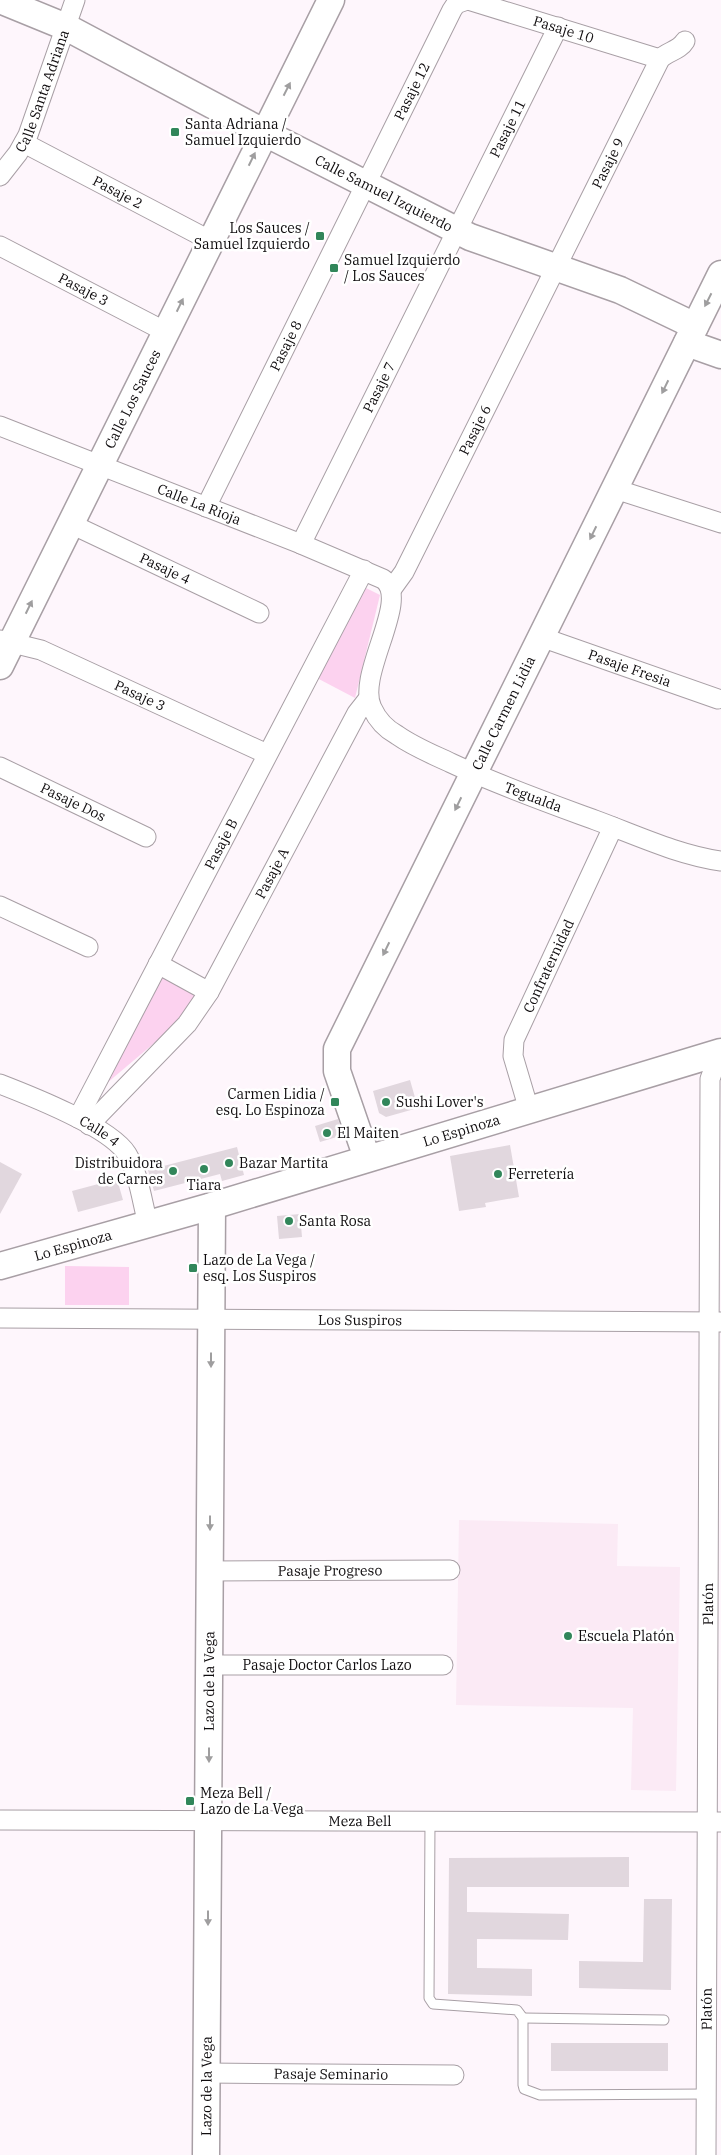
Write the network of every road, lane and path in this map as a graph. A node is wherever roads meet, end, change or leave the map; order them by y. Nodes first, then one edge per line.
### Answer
1 (0, 0) edge
2 (75, 0) edge
3 (331, 0) edge
4 (465, 0) edge
5 (66, 27) junction
6 (558, 27) junction
7 (685, 41) dead end
8 (660, 59) junction
9 (265, 133) junction
10 (24, 144) junction
11 (0, 176) edge
12 (366, 184) junction
13 (457, 231) junction
14 (211, 241) junction
15 (0, 246) edge
16 (556, 267) junction
17 (721, 274) edge
18 (166, 332) junction
19 (691, 335) junction
20 (721, 355) edge
21 (0, 426) edge
22 (100, 465) junction
23 (614, 489) junction
24 (206, 507) junction
25 (721, 523) edge
26 (71, 524) junction
27 (302, 544) junction
28 (364, 570) junction
29 (391, 590) junction
30 (259, 613) dead end
31 (541, 637) junction
32 (6, 641) edge
33 (0, 666) edge
34 (368, 699) junction
35 (718, 699) dead end
36 (268, 754) junction
37 (0, 767) edge
38 (473, 773) junction
39 (613, 827) junction
40 (146, 838) dead end
41 (721, 861) edge
42 (0, 906) edge
43 (88, 947) dead end
44 (158, 964) junction
45 (210, 992) junction
46 (721, 1052) edge
47 (0, 1084) edge
48 (529, 1110) junction
49 (84, 1122) junction
50 (367, 1158) junction
51 (212, 1206) junction
52 (148, 1224) junction
53 (0, 1266) edge
54 (0, 1318) edge
55 (211, 1319) junction
56 (715, 1322) edge
57 (450, 1570) dead end
58 (210, 1571) junction
59 (209, 1665) junction
60 (442, 1665) dead end
61 (0, 1820) edge
62 (209, 1821) junction
63 (430, 1821) junction
64 (714, 1822) edge
65 (523, 2018) junction
66 (664, 2020) dead end
67 (207, 2073) junction
68 (454, 2075) dead end
69 (707, 2094) junction
70 (714, 2126) edge
71 (206, 2155) edge
72 (706, 2155) edge

1 - 5 street, Calle Samuel Izquierdo
2 - 5 street, Calle Santa Adriana
9 -> 3 street, Calle Los Sauces
4 - 6 street, Pasaje 10
4 - 12 street, Pasaje 12
5 - 9 street, Calle Samuel Izquierdo
5 - 10 street, Calle Santa Adriana
6 - 8 street, Pasaje 10
6 - 13 street, Pasaje 11
7 - 8 street
8 - 16 street, Pasaje 9
9 - 12 street, Calle Samuel Izquierdo
14 -> 9 street, Calle Los Sauces
10 - 11 street, Calle Santa Adriana
10 - 14 street, Pasaje 2
12 - 13 street, Calle Samuel Izquierdo
12 - 24 street, Pasaje 8
13 - 16 street, Calle Samuel Izquierdo
13 - 27 street, Pasaje 7
18 -> 14 street, Calle Los Sauces
15 - 18 street, Pasaje 3
16 - 19 street, Calle Samuel Izquierdo
16 - 29 street, Pasaje 6
17 -> 19 street, Calle Carmen Lidia
18 - 22 street, Calle Los Sauces
19 - 20 street, Calle Samuel Izquierdo
19 -> 23 street, Calle Carmen Lidia
21 - 22 street, Calle La Rioja
22 - 24 street, Calle La Rioja
22 - 26 street, Calle Los Sauces
23 - 25 street
23 -> 31 street, Calle Carmen Lidia
24 - 27 street, Calle La Rioja
26 - 30 street, Pasaje 4
32 -> 26 street, Calle Los Sauces
27 - 28 street, Calle La Rioja
28 - 29 street, Calle La Rioja
28 - 36 street, Pasaje B
29 - 34 street, Pasaje A
31 - 35 street, Pasaje Fresia
31 - 38 street, Calle Carmen Lidia
32 - 33 street, Calle Los Sauces
32 - 36 street, Pasaje 3
34 - 38 street, Tegualda
34 - 45 street, Pasaje A
36 - 44 street, Pasaje B
37 - 40 street, Pasaje Dos
38 - 39 street, Tegualda
38 -> 50 street, Calle Carmen Lidia
39 - 41 street, Tegualda
39 - 48 street, Confraternidad
42 - 43 street
44 - 45 street
44 - 49 street, Pasaje B
45 - 49 street, Pasaje A
46 - 48 street, Lo Espinoza
46 - 56 street, Platón
47 - 49 street, Calle 4
48 - 50 street, Lo Espinoza
49 - 52 street, Calle 4
50 - 51 street, Lo Espinoza
51 - 52 street, Lo Espinoza
51 - 55 street, Lazo de la Vega
52 - 53 street, Lo Espinoza
54 - 55 street, Los Suspiros
55 - 56 street, Los Suspiros
55 -> 58 street, Lazo de la Vega
56 - 64 street, Platón
57 - 58 street, Pasaje Progreso
58 - 59 street, Lazo de la Vega
59 - 60 street, Pasaje Doctor Carlos Lazo
59 -> 62 street, Lazo de la Vega
61 - 62 street, Meza Bell
62 - 63 street, Meza Bell
62 -> 67 street, Lazo de la Vega
63 - 64 street, Meza Bell
63 - 65 lane
64 - 69 street, Platón
65 - 66 lane
65 - 69 lane
67 - 68 street, Pasaje Seminario
67 - 71 street, Lazo de la Vega
69 - 70 street, Platón
70 - 72 street, Platón

